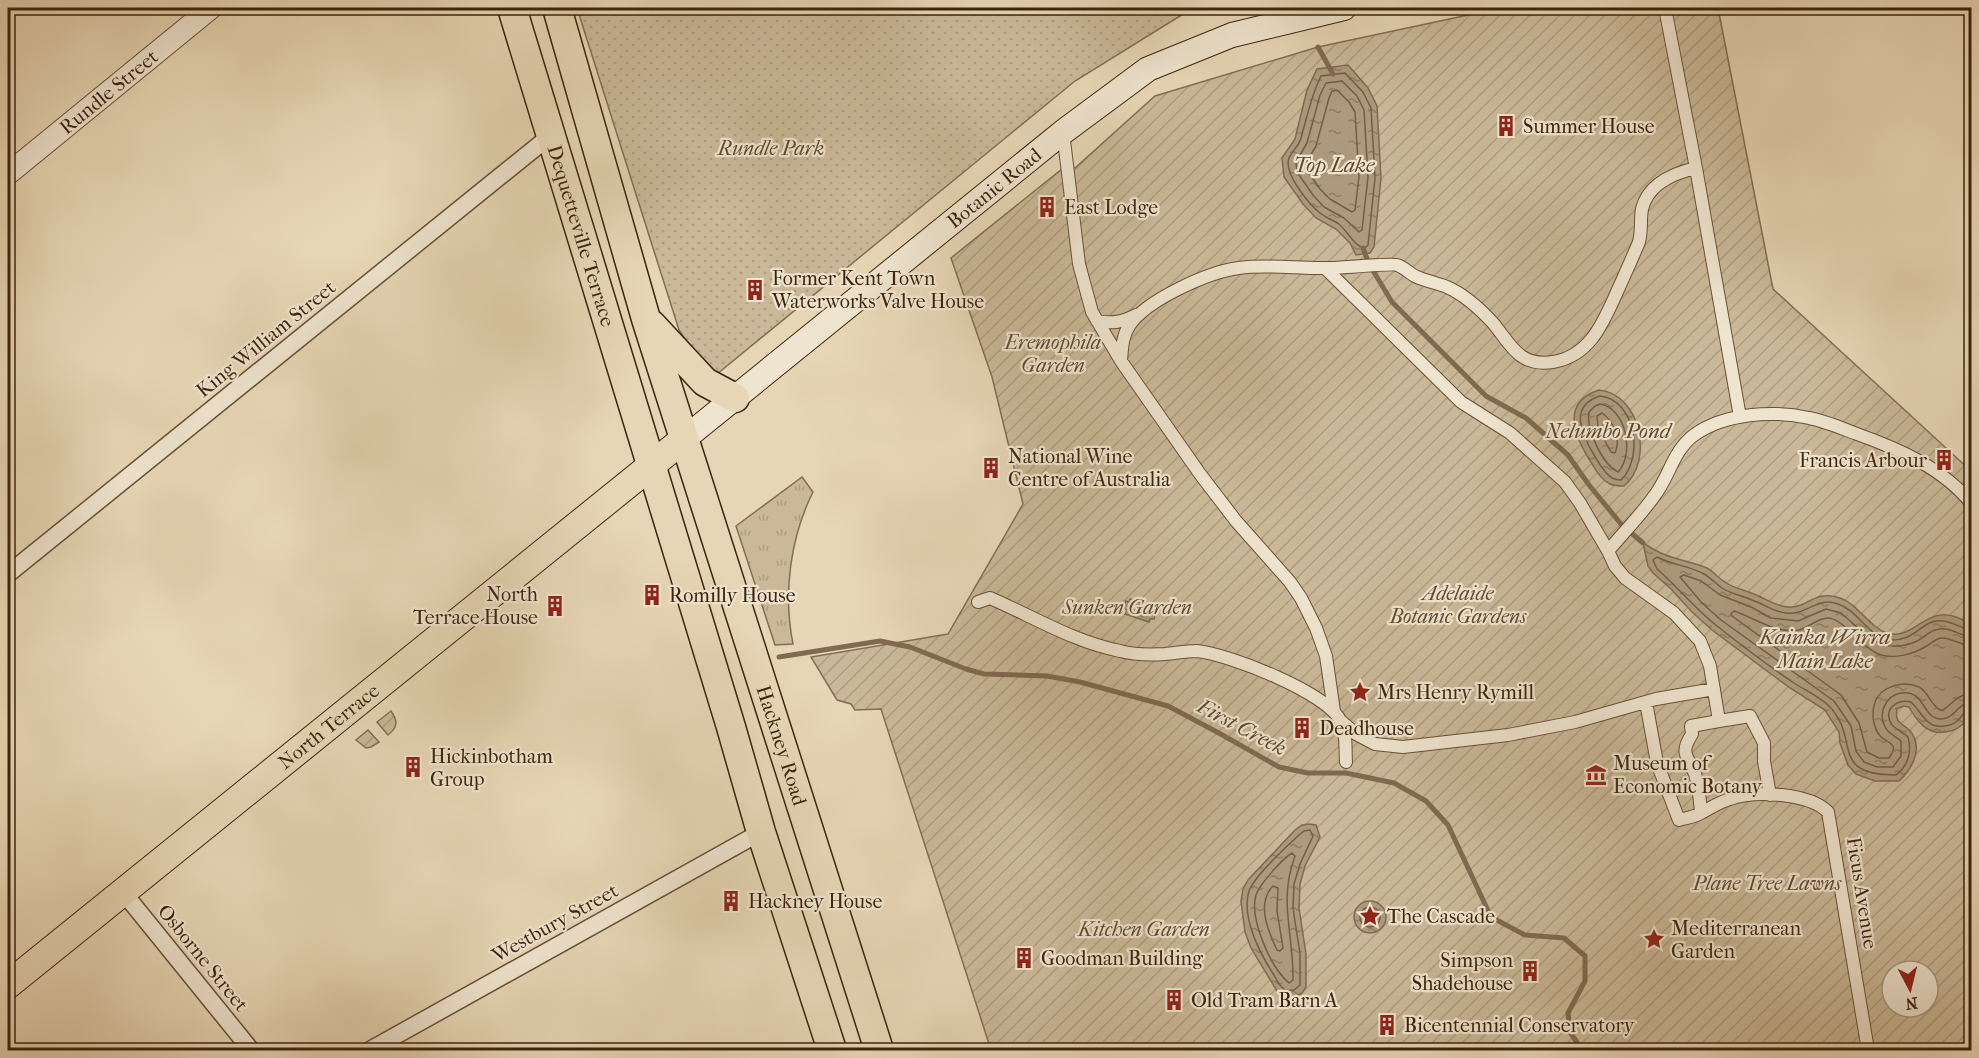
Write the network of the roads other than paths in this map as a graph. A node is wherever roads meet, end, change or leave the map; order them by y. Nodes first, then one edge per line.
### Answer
1 (211, 8) edge
2 (512, 8) edge
3 (557, 8) edge
4 (1344, 8) edge
5 (1665, 8) edge
6 (589, 122) junction
7 (1063, 132) junction
8 (550, 136) junction
9 (1696, 168) junction
10 (8, 174) edge
11 (1326, 268) junction
12 (1145, 310) junction
13 (646, 319) junction
14 (1097, 321) junction
15 (1121, 361) junction
16 (735, 398) junction
17 (1739, 413) junction
18 (684, 439) junction
19 (651, 466) junction
20 (1971, 504) edge
21 (1608, 551) junction
22 (8, 574) edge
23 (978, 602) dead end
24 (1714, 689) junction
25 (1646, 702) junction
26 (1338, 716) junction
27 (1719, 721) junction
28 (778, 737) junction
29 (1346, 762) dead end
30 (748, 785) junction
31 (1770, 795) junction
32 (1701, 813) junction
33 (761, 832) junction
34 (123, 892) junction
35 (8, 985) edge
36 (251, 1050) edge
37 (370, 1050) edge
38 (832, 1050) edge
39 (879, 1050) edge
40 (1868, 1050) edge

1 - 10 street, Rundle Street
2 - 8 highway, Dequetteville Terrace
3 - 6 highway, Dequetteville Terrace
4 - 7 main road, Botanic Road
5 - 9 street
6 - 8 highway
6 - 13 highway, Dequetteville Terrace
7 - 14 street
7 - 16 main road, Botanic Road
8 - 19 highway, Dequetteville Terrace
8 - 22 street, King William Street
9 - 11 street
9 - 17 street
11 - 12 street
11 - 21 street
12 - 14 street
12 - 15 street
13 - 16 highway
13 - 18 highway, Dequetteville Terrace
14 - 15 street
15 - 26 street
16 - 18 main road, Botanic Road
17 - 20 street
17 - 21 street
18 - 19 main road, North Terrace
18 - 28 highway, Hackney Road
19 - 30 highway
19 - 34 main road, North Terrace
21 - 24 street
23 - 26 street
24 - 25 street
24 - 27 street
25 - 26 street
25 - 32 street
26 - 29 street
27 - 31 street
27 - 32 street
28 - 30 highway
28 - 39 highway, Hackney Road
30 - 33 highway
31 - 32 street
31 - 40 street, Ficus Avenue
33 - 37 street, Westbury Street
33 - 38 highway
34 - 35 main road, North Terrace
34 - 36 street, Osborne Street

